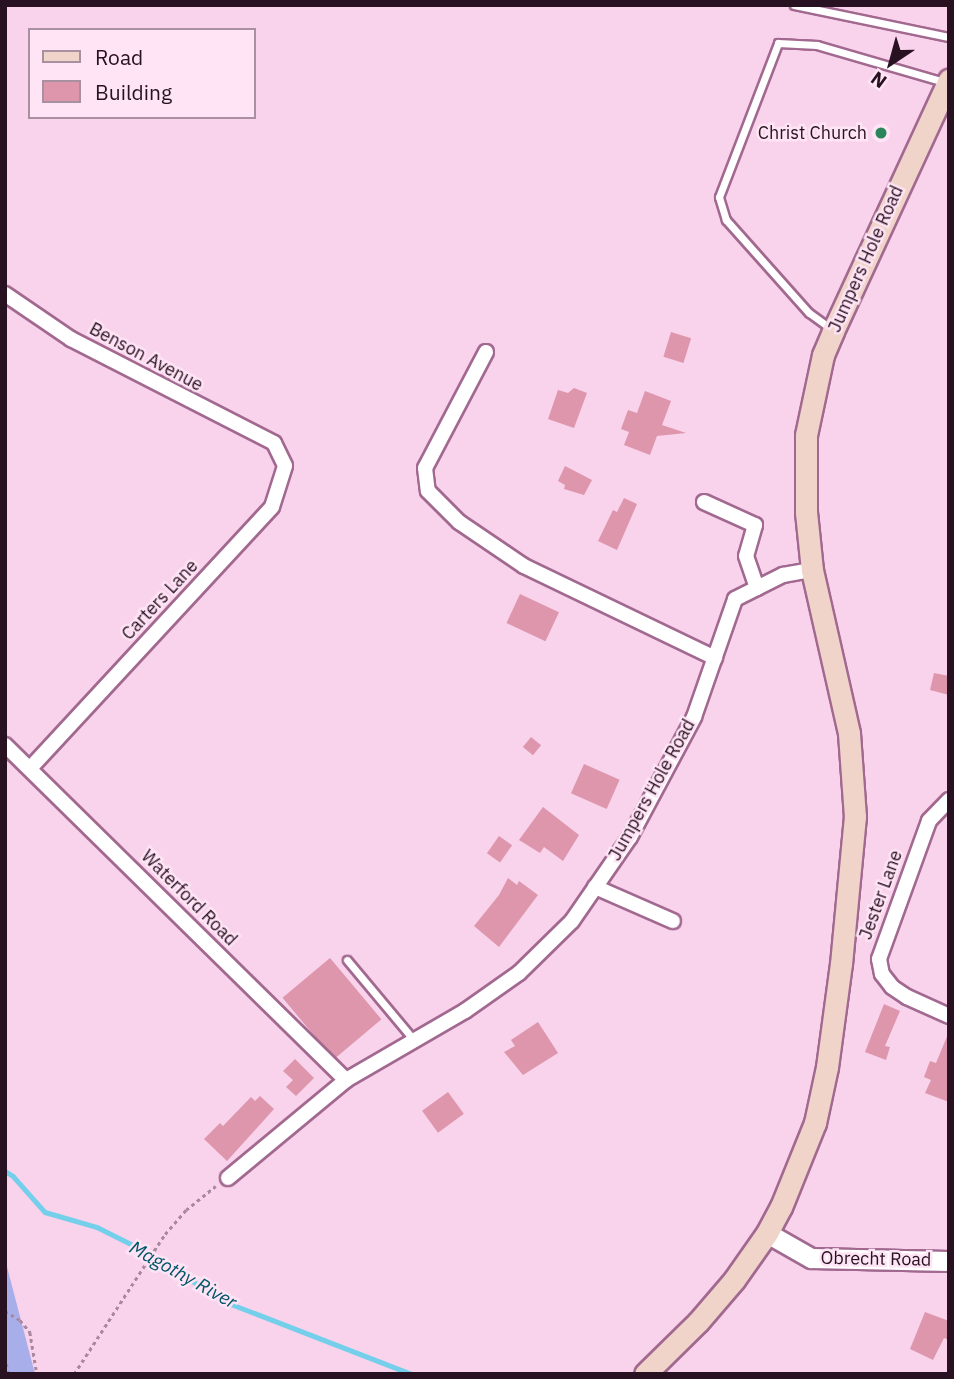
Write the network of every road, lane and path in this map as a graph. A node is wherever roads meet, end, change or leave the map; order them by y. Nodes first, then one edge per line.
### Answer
1 (794, 5) edge
2 (949, 37) edge
3 (948, 82) edge
4 (5, 294) edge
5 (833, 331) junction
6 (486, 352) dead end
7 (274, 443) joint
8 (704, 502) dead end
9 (812, 570) junction
10 (757, 588) junction
11 (715, 659) junction
12 (5, 745) edge
13 (30, 768) junction
14 (949, 800) edge
15 (595, 887) junction
16 (673, 921) dead end
17 (347, 960) dead end
18 (949, 1016) edge
19 (415, 1040) junction
20 (346, 1080) junction
21 (228, 1178) joint
22 (767, 1233) junction
23 (949, 1261) edge
24 (5, 1311) edge
25 (5, 1357) edge
26 (9, 1374) edge
27 (37, 1374) edge
28 (74, 1374) edge
29 (645, 1374) edge

1 - 2 lane
3 - 5 main road, Jumpers Hole Road
3 - 5 lane
4 - 7 street, Benson Avenue
5 - 9 main road, Jumpers Hole Road
6 - 11 street
7 - 13 street, Carters Lane
8 - 10 street
9 - 10 street, Jumpers Hole Road
9 - 22 main road, Jumpers Hole Road
10 - 11 street, Jumpers Hole Road
11 - 15 street, Jumpers Hole Road
12 - 13 street, Waterford Road
13 - 20 street, Waterford Road
14 - 18 street, Jester Lane
15 - 16 street
15 - 19 street, Jumpers Hole Road
17 - 19 lane
19 - 20 street, Jumpers Hole Road
20 - 21 street, Jumpers Hole Road
21 - 28 path
22 - 23 street, Obrecht Road
22 - 29 main road, Jumpers Hole Road
24 - 27 path
25 - 26 path

